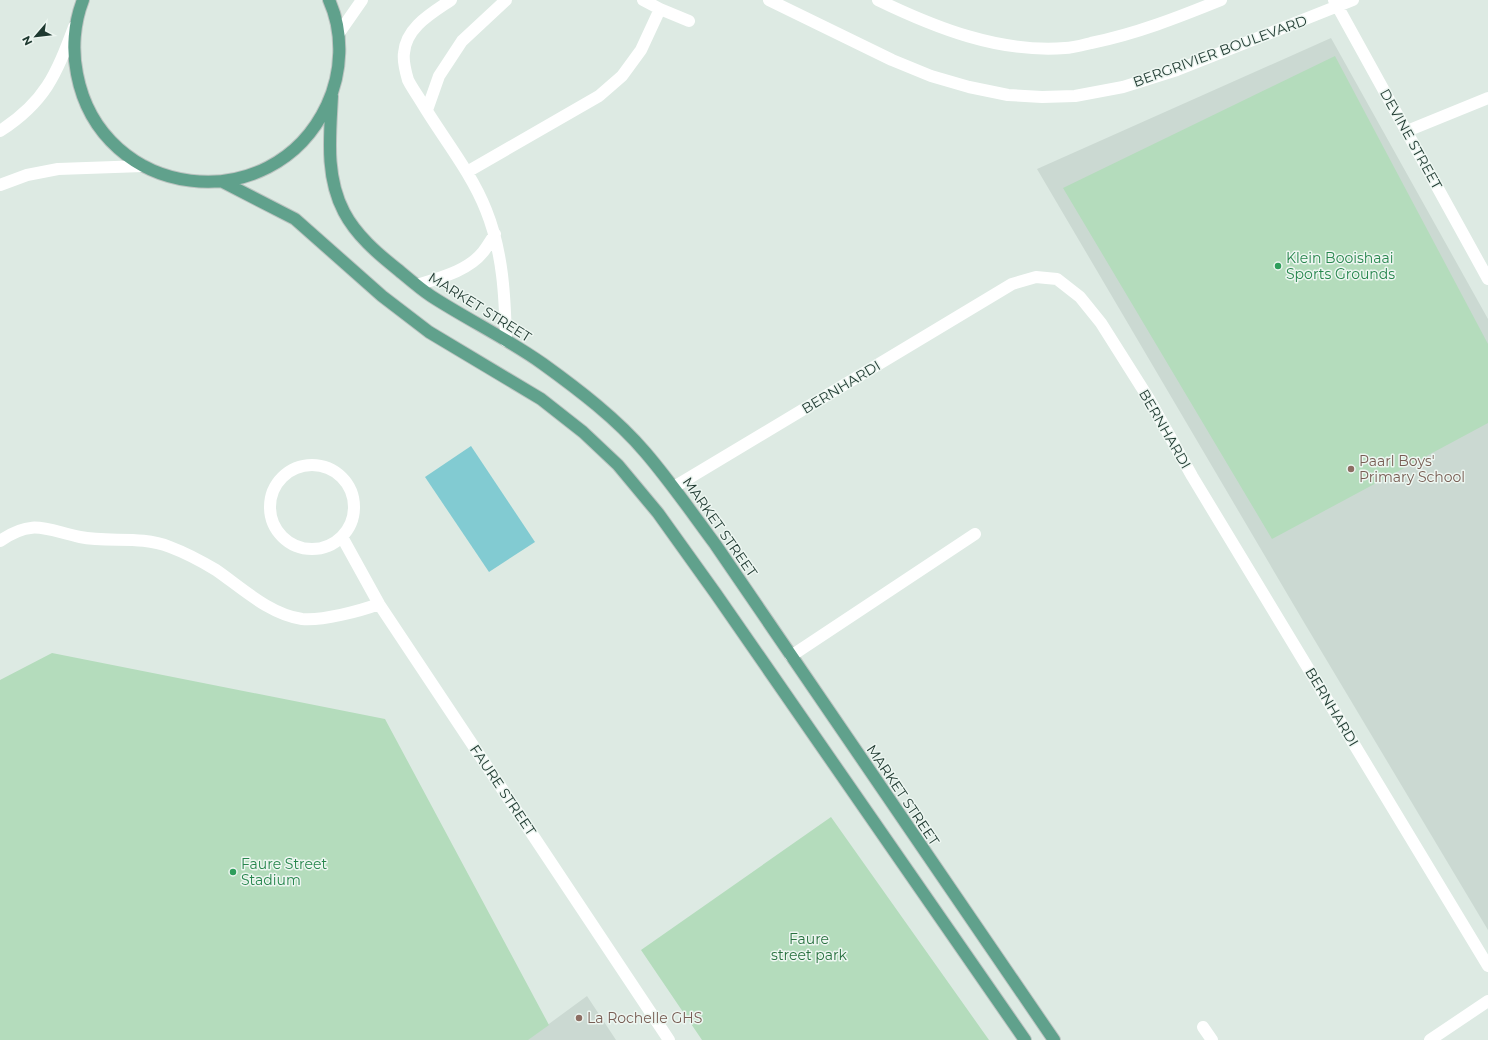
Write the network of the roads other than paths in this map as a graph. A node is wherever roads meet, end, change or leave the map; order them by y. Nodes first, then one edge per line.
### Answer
1 (84, 0) edge
2 (330, 0) edge
3 (362, 0) edge
4 (451, 0) edge
5 (506, 0) edge
6 (643, 0) edge
7 (769, 0) edge
8 (878, 0) edge
9 (1221, 0) edge
10 (1353, 0) edge
11 (1336, 3) edge
12 (660, 9) junction
13 (689, 21) dead end
14 (77, 22) junction
15 (339, 32) junction
16 (332, 96) junction
17 (1488, 98) edge
18 (427, 110) junction
19 (0, 131) edge
20 (1407, 131) junction
21 (144, 166) junction
22 (466, 172) junction
23 (223, 182) junction
24 (0, 185) edge
25 (495, 234) junction
26 (1488, 279) edge
27 (417, 285) junction
28 (506, 342) junction
29 (674, 487) junction
30 (975, 534) dead end
31 (342, 537) junction
32 (0, 541) edge
33 (379, 604) junction
34 (791, 656) junction
35 (1488, 966) edge
36 (1488, 1001) edge
37 (1203, 1027) dead end
38 (669, 1040) edge
39 (1025, 1040) edge
40 (1054, 1040) edge
41 (1212, 1040) edge
42 (1430, 1040) edge

1 - 14 main road
2 - 15 main road
3 - 15 street
4 - 18 street
5 - 18 street
6 - 12 street
7 - 11 street, BERGRIVIER BOULEVARD
8 - 9 street
10 - 11 street, BERGRIVIER BOULEVARD
11 - 20 street, DEVINE STREET
12 - 13 street
12 - 22 street
14 - 19 street
14 - 21 main road
15 - 16 main road
16 - 23 main road
16 - 27 main road, MARKET STREET
17 - 20 street
18 - 22 street
20 - 26 street, DEVINE STREET
21 - 23 main road
21 - 24 street
22 - 25 street
23 - 39 main road
25 - 27 street
25 - 28 street
27 - 28 main road, MARKET STREET
28 - 29 main road, MARKET STREET
29 - 34 main road, MARKET STREET
29 - 35 street, BERNHARDI
30 - 34 street
31 - 31 street
31 - 33 street, FAURE STREET
32 - 33 street
33 - 38 street, FAURE STREET
34 - 40 main road, MARKET STREET
36 - 42 street
37 - 41 street

